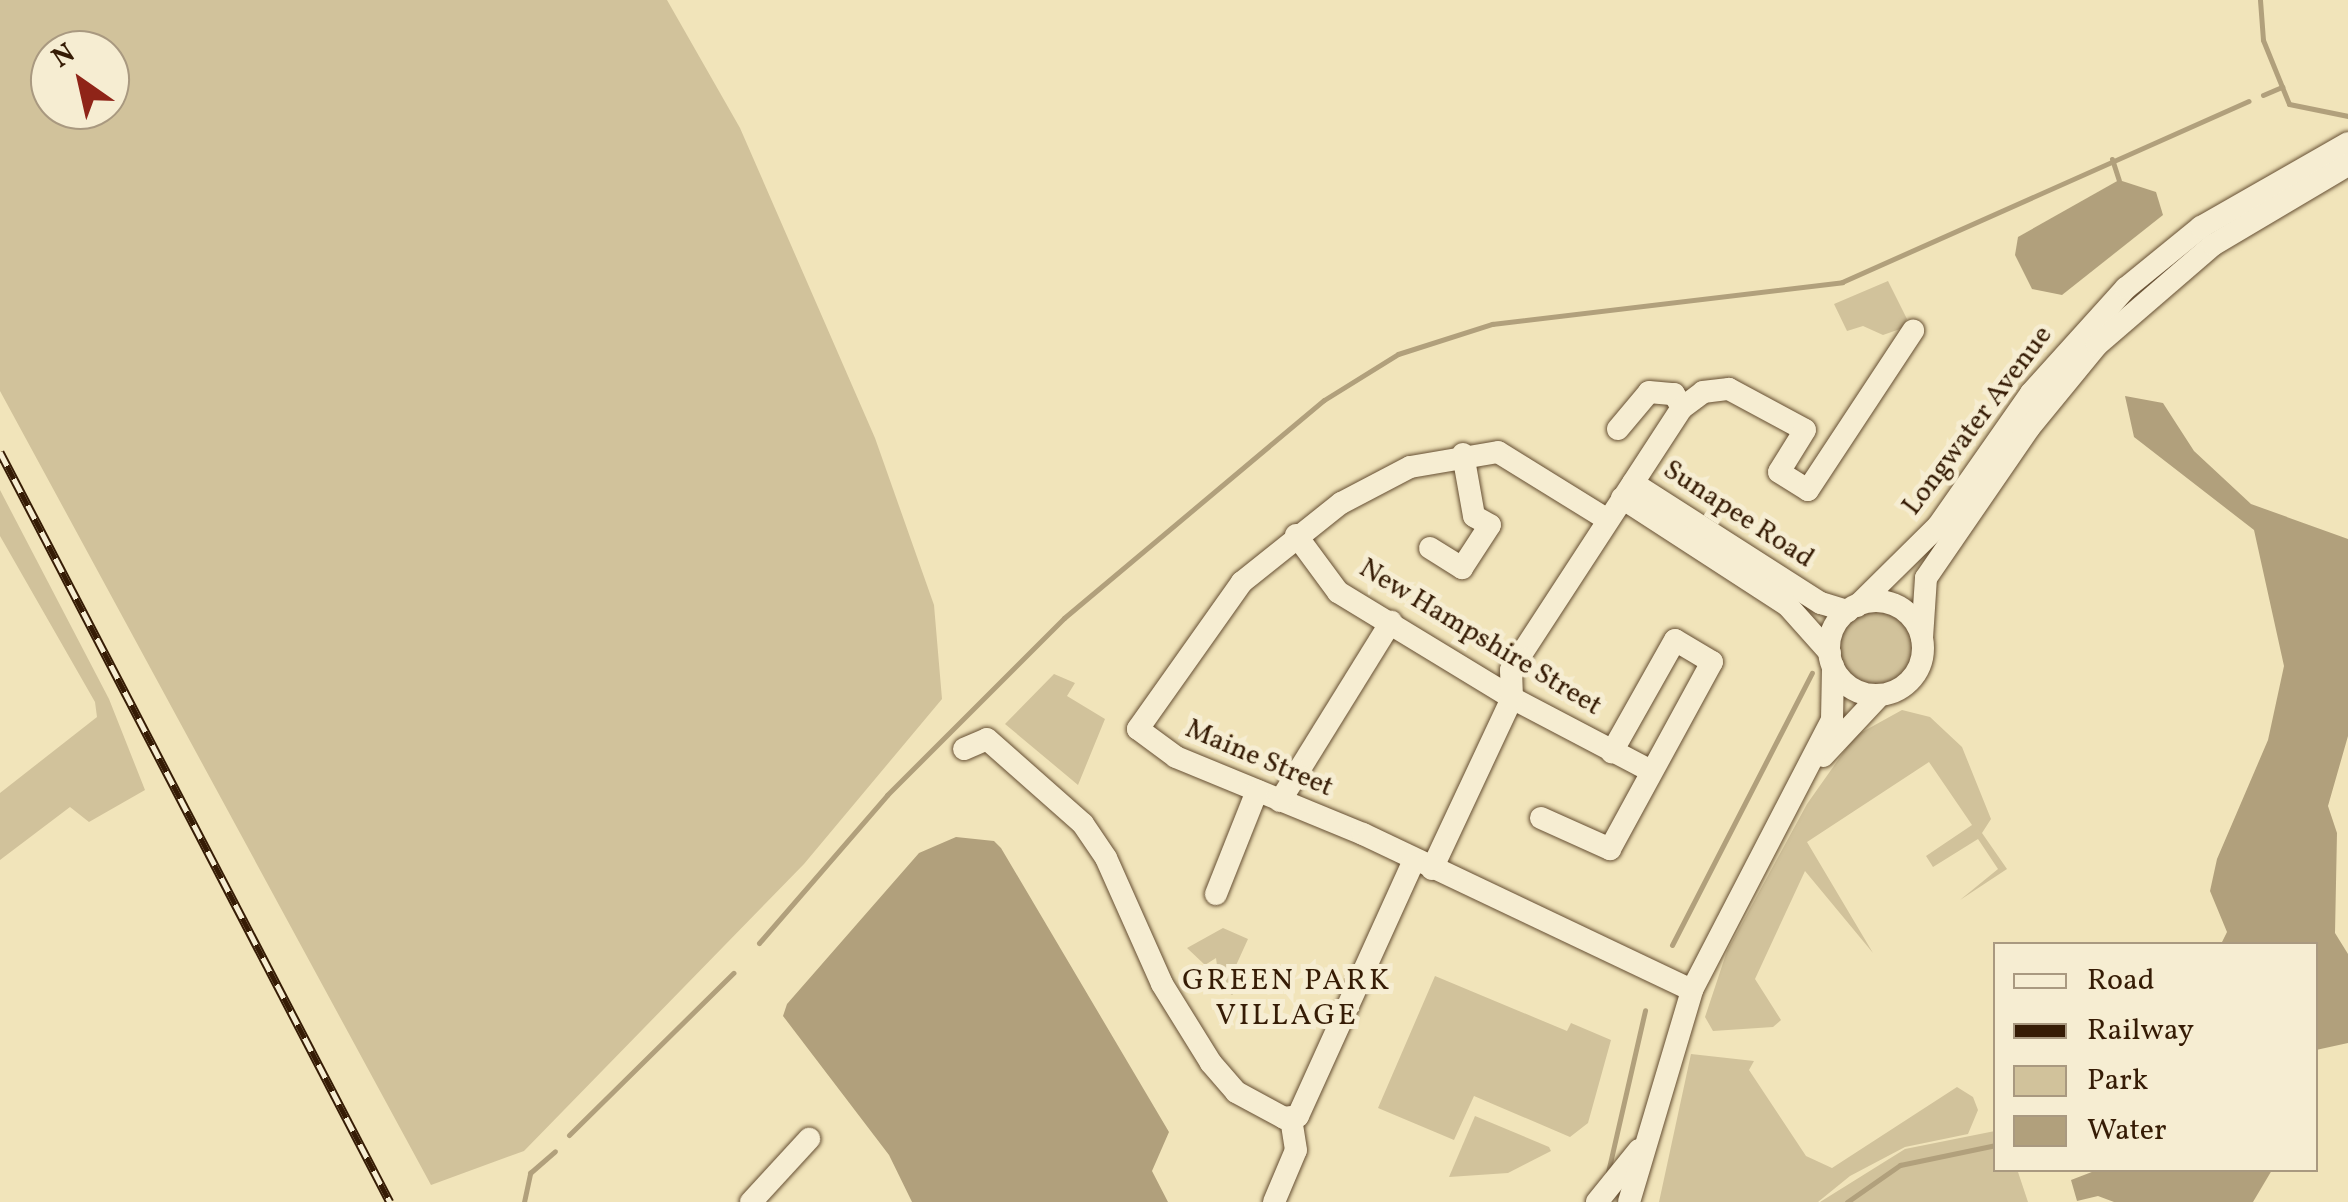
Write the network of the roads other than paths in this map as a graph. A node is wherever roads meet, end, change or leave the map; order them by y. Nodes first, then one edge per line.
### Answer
1 (2347, 151) edge
2 (1913, 331) dead end
3 (1682, 408) junction
4 (1618, 429) dead end
5 (1463, 454) junction
6 (1628, 490) junction
7 (1608, 520) junction
8 (1296, 536) junction
9 (1430, 548) dead end
10 (1852, 608) junction
11 (1391, 622) junction
12 (1922, 638) junction
13 (1831, 660) junction
14 (1880, 695) junction
15 (1512, 698) junction
16 (964, 748) dead end
17 (1612, 752) junction
18 (1810, 770) junction
19 (1650, 771) junction
20 (1257, 790) junction
21 (1280, 801) junction
22 (1541, 818) dead end
23 (1423, 864) junction
24 (1216, 894) dead end
25 (1692, 990) junction
26 (1291, 1119) junction
27 (810, 1139) dead end
28 (1645, 1142) junction
29 (751, 1202) edge
30 (1274, 1202) edge
31 (1597, 1202) edge
32 (1630, 1202) edge

1 - 10 street, Longwater Avenue
1 - 12 street, Longwater Avenue
2 - 3 street
3 - 4 street
3 - 6 street
5 - 7 street, Maine Street
5 - 8 street, Maine Street
5 - 9 street
6 - 7 street
6 - 10 street, Sunapee Road
6 - 13 street, Sunapee Road
7 - 15 street
8 - 11 street, New Hampshire Street
8 - 20 street, Maine Street
10 - 12 street
10 - 13 street
11 - 15 street, New Hampshire Street
11 - 21 street
12 - 14 street
13 - 14 street
13 - 18 street
14 - 18 street
15 - 17 street, New Hampshire Street
15 - 23 street
16 - 26 street
17 - 19 street, New Hampshire Street
17 - 19 street
18 - 25 street
19 - 22 street
20 - 21 street, Maine Street
20 - 24 street
21 - 23 street, Maine Street
23 - 25 street, Maine Street
23 - 26 street
25 - 28 street
26 - 30 street
27 - 29 street
28 - 31 street
28 - 32 street

